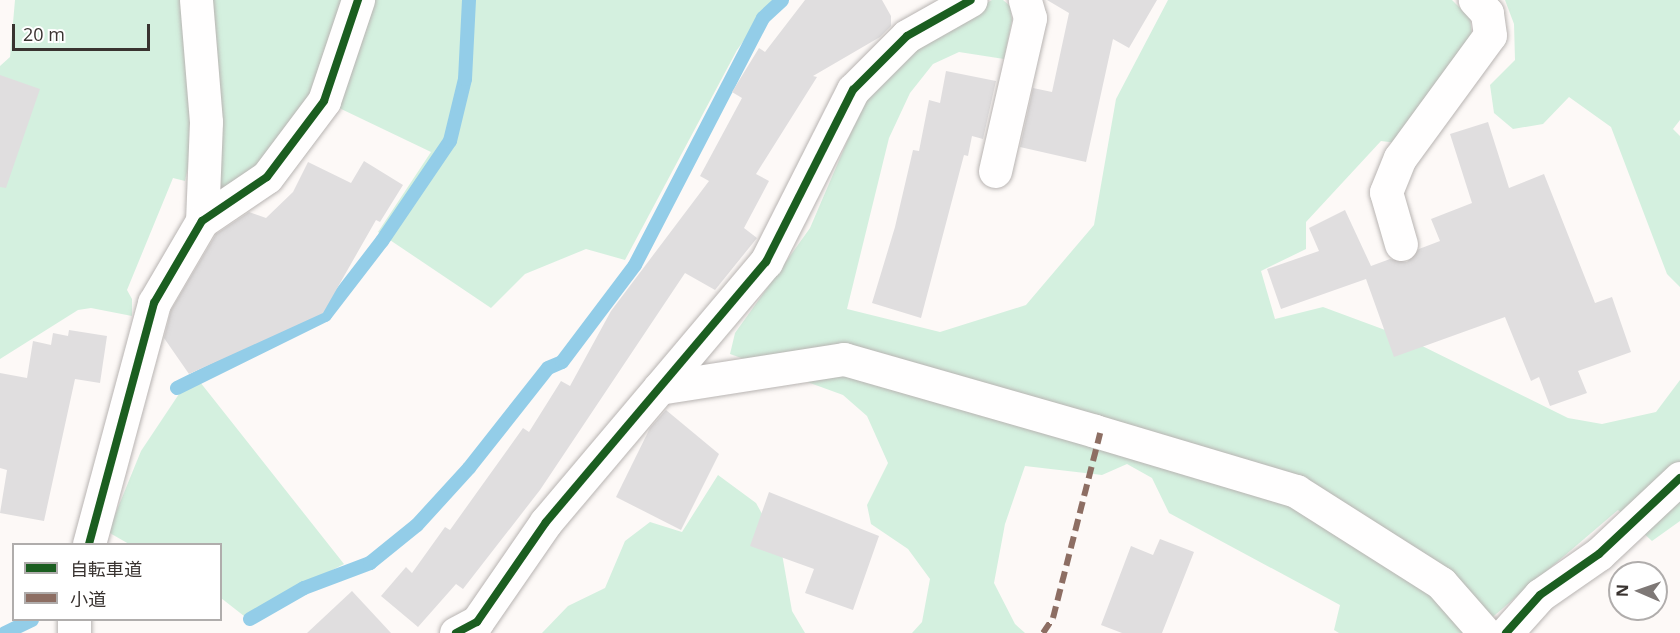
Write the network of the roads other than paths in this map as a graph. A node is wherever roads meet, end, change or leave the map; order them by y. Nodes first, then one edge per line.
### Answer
1 (196, 0) edge
2 (358, 0) edge
3 (971, 0) edge
4 (1025, 0) edge
5 (1475, 0) edge
6 (994, 171) dead end
7 (202, 221) junction
8 (1401, 244) dead end
9 (659, 388) junction
10 (1680, 478) edge
11 (89, 543) edge
12 (456, 633) edge
13 (1485, 633) edge
14 (1506, 633) edge

1 - 7 street
2 - 7 street
3 - 9 street
4 - 6 street
5 - 8 street
7 - 11 street
9 - 12 street
9 - 13 street
10 - 14 street

